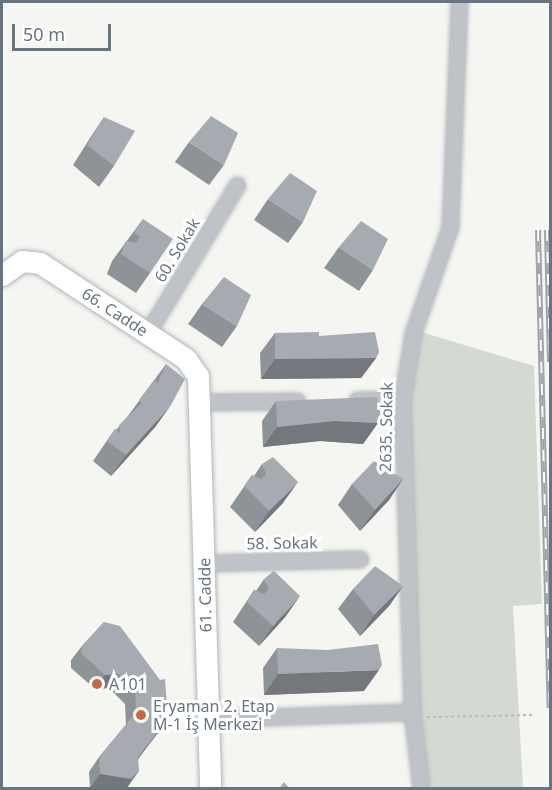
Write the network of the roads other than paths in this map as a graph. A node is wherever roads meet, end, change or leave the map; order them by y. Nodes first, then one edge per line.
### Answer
1 (459, 2) edge
2 (237, 185) dead end
3 (2, 275) edge
4 (147, 333) junction
5 (343, 400) edge
6 (402, 400) junction
7 (319, 401) edge
8 (201, 402) junction
9 (360, 559) dead end
10 (204, 563) junction
11 (412, 714) junction
12 (208, 719) junction
13 (210, 789) edge
14 (421, 789) edge

1 - 6 street, 2635. Sokak
2 - 4 street, 60. Sokak
3 - 4 street, 66. Cadde
4 - 8 street, 66. Cadde
5 - 6 street
6 - 11 street, 2635. Sokak
7 - 8 street
8 - 10 street, 61. Cadde
9 - 10 street, 58. Sokak
10 - 12 street, 61. Cadde
11 - 12 street
11 - 14 street, 2635. Sokak
12 - 13 street, 61. Cadde

